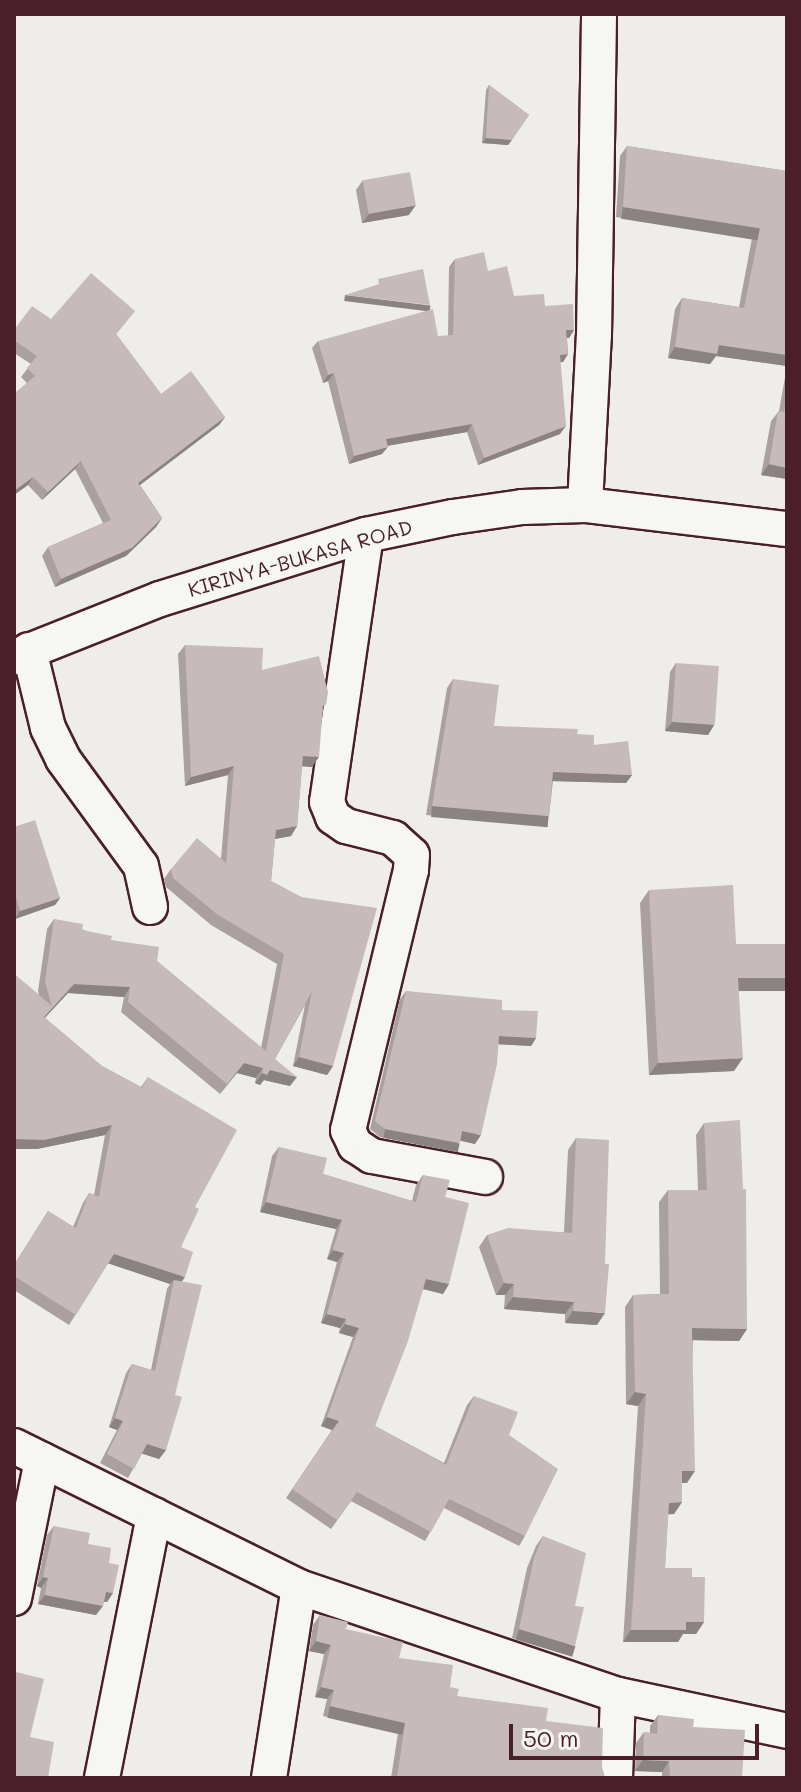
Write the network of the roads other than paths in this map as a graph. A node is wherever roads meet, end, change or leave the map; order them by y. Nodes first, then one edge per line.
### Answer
1 (599, 14) edge
2 (585, 505) junction
3 (787, 529) edge
4 (366, 535) junction
5 (22, 654) edge
6 (150, 907) dead end
7 (485, 1177) dead end
8 (28, 1453) edge
9 (154, 1515) junction
10 (299, 1587) junction
11 (14, 1598) edge
12 (618, 1695) junction
13 (787, 1731) edge
14 (102, 1778) edge
15 (269, 1778) edge
16 (615, 1778) edge

1 - 2 street
2 - 3 street, KIRINYA-BUKASA ROAD
2 - 4 street, KIRINYA-BUKASA ROAD
4 - 5 street, KIRINYA-BUKASA ROAD
4 - 7 street
5 - 6 street
8 - 9 street
8 - 11 street
9 - 10 street
9 - 14 street
10 - 12 street
10 - 15 street
12 - 13 street
12 - 16 street

